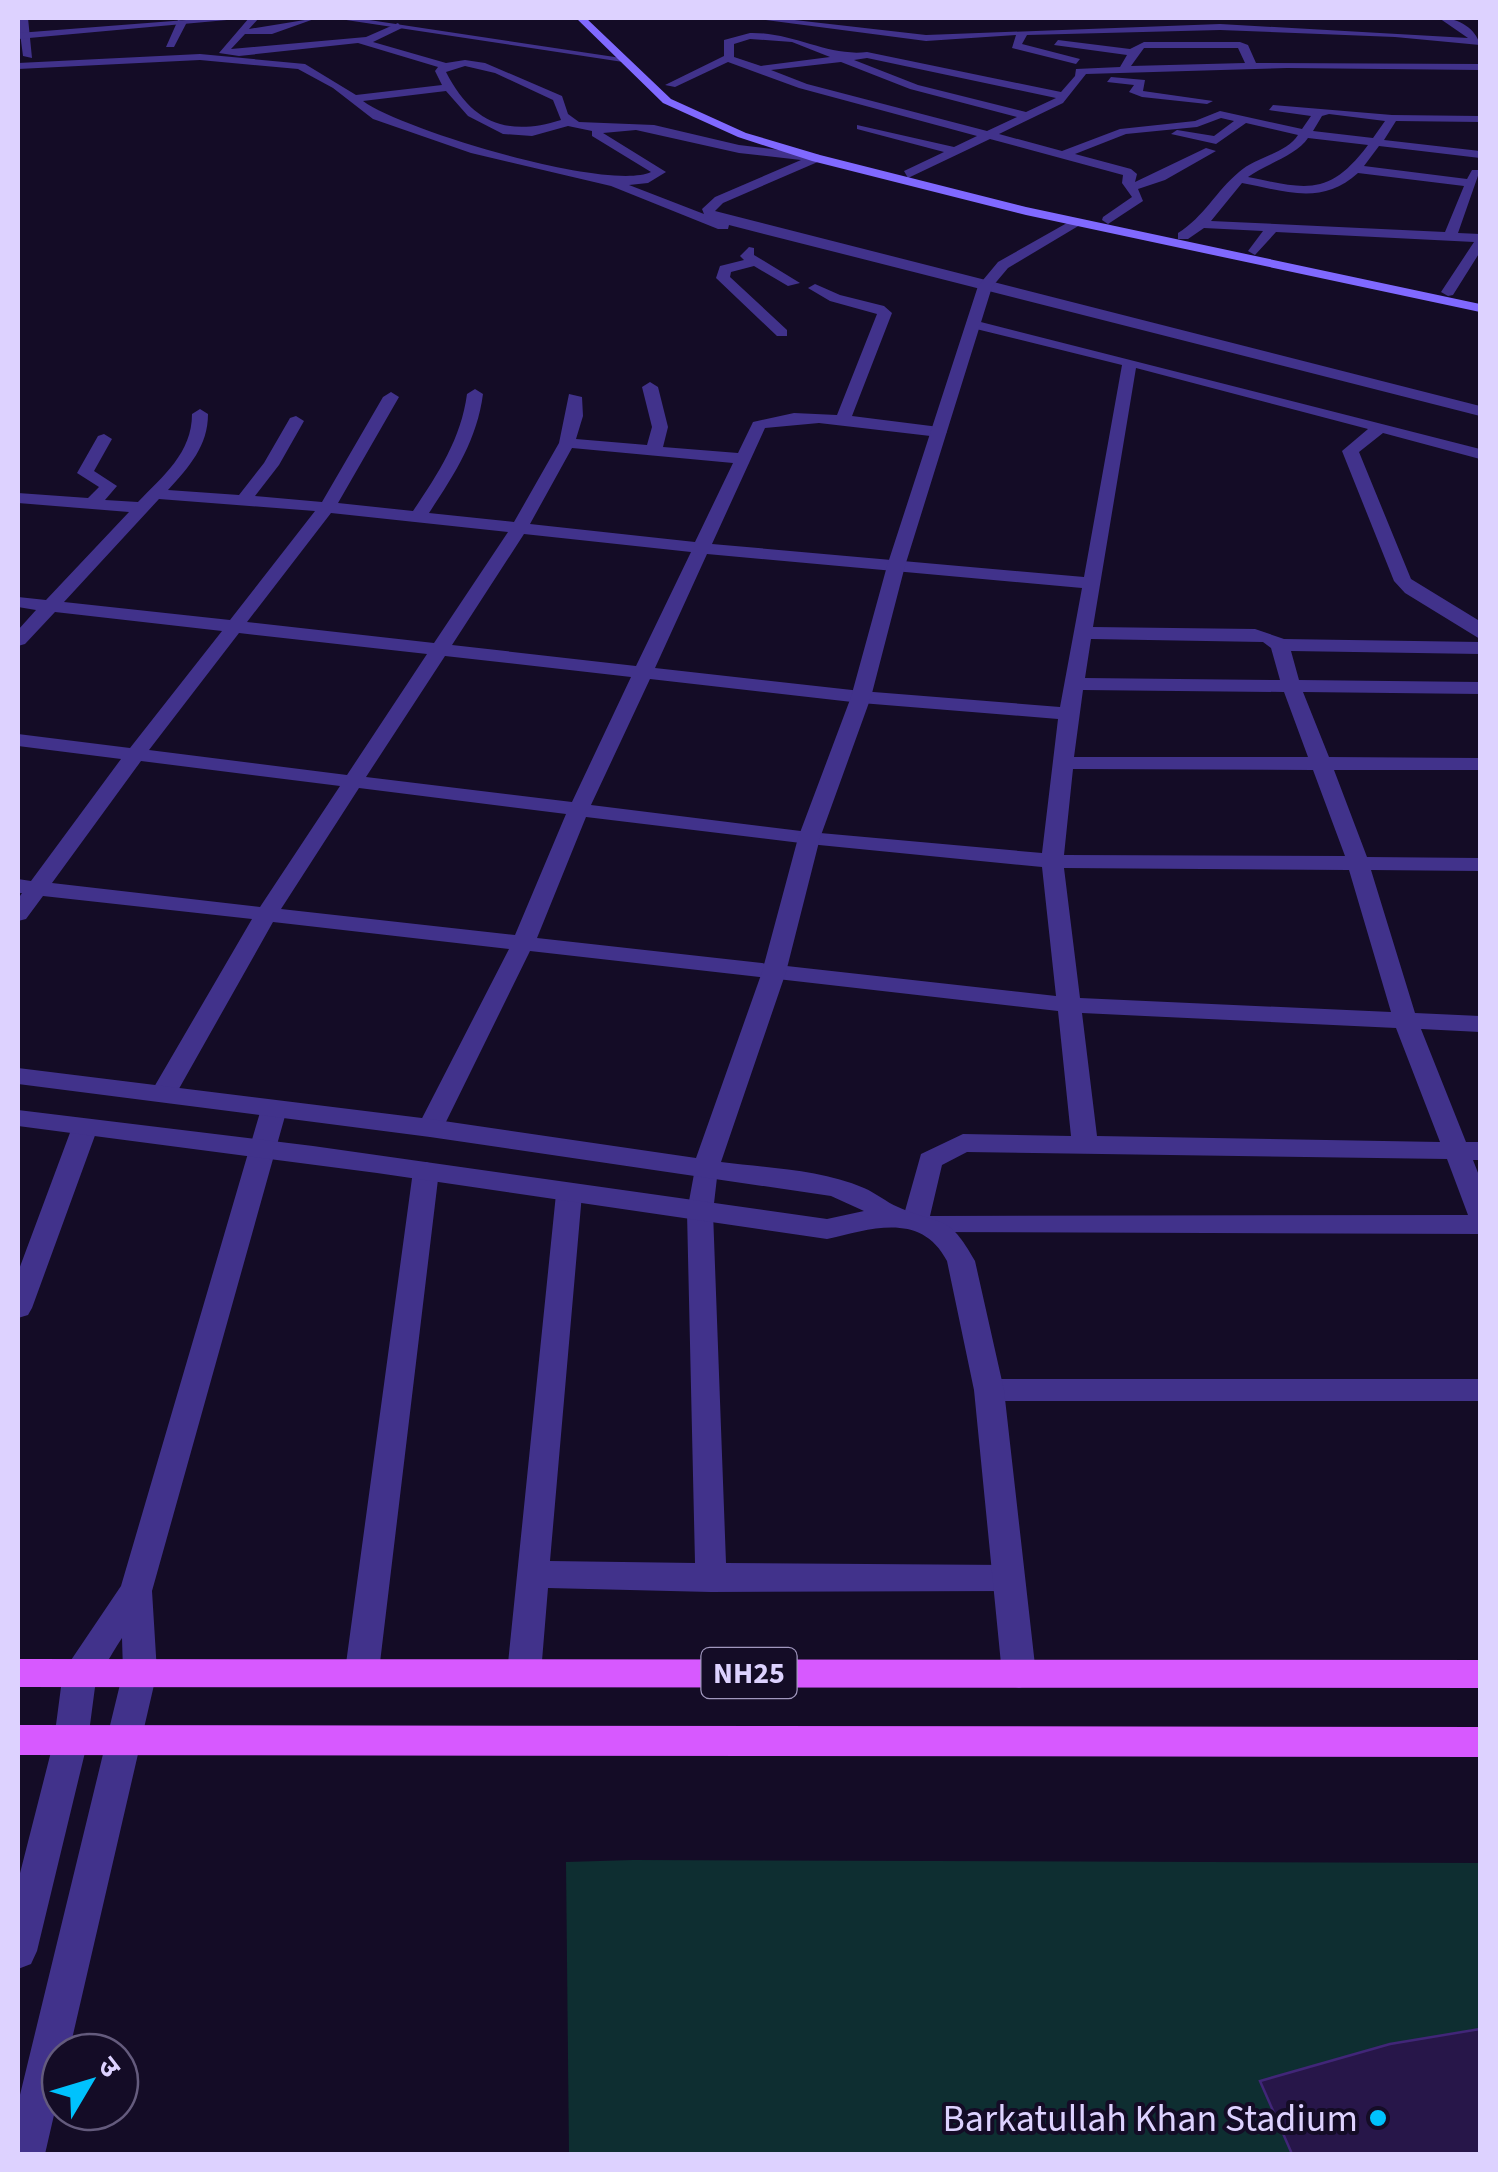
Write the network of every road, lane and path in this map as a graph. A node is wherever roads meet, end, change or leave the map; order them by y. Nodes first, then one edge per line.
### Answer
1 (23, 18) edge
2 (244, 18) edge
3 (254, 18) edge
4 (312, 18) edge
5 (338, 18) edge
6 (581, 18) edge
7 (603, 18) edge
8 (755, 18) edge
9 (846, 18) edge
10 (1095, 18) edge
11 (1315, 18) edge
12 (1349, 18) edge
13 (1444, 18) edge
14 (190, 20) edge
15 (111, 22) edge
16 (397, 23) edge
17 (1150, 23) edge
18 (822, 28) junction
19 (1108, 29) junction
20 (1467, 29) junction
21 (1480, 29) edge
22 (1320, 30) junction
23 (239, 32) junction
24 (996, 32) junction
25 (1364, 32) junction
26 (21, 35) edge
27 (1021, 35) junction
28 (903, 36) junction
29 (363, 39) junction
30 (1478, 42) edge
31 (170, 45) dead end
32 (1245, 50) junction
33 (1263, 51) dead end
34 (789, 52) dead end
35 (1281, 52) dead end
36 (1134, 53) junction
37 (28, 56) dead end
38 (845, 58) junction
39 (622, 60) junction
40 (732, 60) junction
41 (986, 60) dead end
42 (18, 66) edge
43 (446, 66) junction
44 (1187, 67) junction
45 (1252, 67) junction
46 (1443, 67) junction
47 (1125, 68) junction
48 (1480, 68) edge
49 (757, 69) junction
50 (876, 74) junction
51 (1080, 75) junction
52 (955, 76) junction
53 (858, 80) dead end
54 (670, 85) junction
55 (840, 85) dead end
56 (1177, 86) dead end
57 (450, 87) junction
58 (822, 91) junction
59 (929, 92) junction
60 (1065, 96) junction
61 (1239, 98) dead end
62 (352, 99) junction
63 (1207, 101) dead end
64 (1136, 107) dead end
65 (880, 108) junction
66 (1273, 108) dead end
67 (1174, 110) dead end
68 (1220, 114) junction
69 (1318, 114) junction
70 (1027, 116) junction
71 (1392, 118) junction
72 (1244, 119) junction
73 (1480, 120) edge
74 (568, 122) junction
75 (1152, 126) junction
76 (862, 127) dead end
77 (599, 129) junction
78 (514, 132) junction
79 (988, 134) junction
80 (1307, 134) junction
81 (1378, 142) junction
82 (1297, 146) junction
83 (470, 148) junction
84 (954, 151) junction
85 (1210, 151) dead end
86 (1065, 154) junction
87 (1480, 155) edge
88 (1368, 157) junction
89 (816, 158) junction
90 (1444, 168) dead end
91 (1354, 169) junction
92 (908, 174) junction
93 (1239, 178) junction
94 (1475, 178) edge
95 (612, 182) junction
96 (1131, 186) junction
97 (1462, 203) junction
98 (1480, 205) edge
99 (1108, 220) junction
100 (1080, 222) junction
101 (1201, 224) junction
102 (1272, 228) junction
103 (1183, 236) junction
104 (1450, 237) junction
105 (769, 239) junction
106 (1480, 240) edge
107 (1255, 251) junction
108 (870, 257) junction
109 (754, 262) junction
110 (793, 283) dead end
111 (985, 286) junction
112 (815, 288) dead end
113 (1448, 292) junction
114 (1480, 298) edge
115 (1480, 308) edge
116 (973, 324) junction
117 (782, 332) dead end
118 (1130, 362) junction
119 (650, 388) dead end
120 (475, 394) dead end
121 (391, 396) dead end
122 (574, 398) dead end
123 (1480, 412) edge
124 (200, 414) dead end
125 (296, 420) dead end
126 (842, 422) junction
127 (1380, 428) junction
128 (939, 432) junction
129 (104, 439) dead end
130 (567, 443) junction
131 (654, 450) junction
132 (1480, 454) edge
133 (745, 459) junction
134 (18, 498) edge
135 (244, 500) junction
136 (151, 501) junction
137 (92, 504) junction
138 (327, 507) junction
139 (418, 516) junction
140 (519, 528) junction
141 (702, 548) junction
142 (896, 566) junction
143 (1092, 583) junction
144 (18, 602) edge
145 (52, 605) junction
146 (238, 624) junction
147 (1084, 633) junction
148 (1480, 633) edge
149 (18, 640) edge
150 (1280, 645) junction
151 (440, 647) junction
152 (1480, 648) edge
153 (646, 670) junction
154 (1076, 684) junction
155 (1289, 684) junction
156 (1480, 688) edge
157 (861, 696) junction
158 (1069, 714) junction
159 (18, 740) edge
160 (137, 752) junction
161 (1322, 762) junction
162 (1065, 763) junction
163 (1480, 764) edge
164 (358, 779) junction
165 (578, 810) junction
166 (809, 838) junction
167 (1052, 861) junction
168 (1358, 863) junction
169 (1480, 864) edge
170 (27, 887) edge
171 (18, 914) edge
172 (265, 916) junction
173 (524, 941) junction
174 (774, 972) junction
175 (1067, 1005) junction
176 (1406, 1023) junction
177 (1480, 1024) edge
178 (18, 1076) edge
179 (163, 1094) junction
180 (274, 1108) junction
181 (18, 1118) edge
182 (430, 1128) junction
183 (84, 1130) junction
184 (1086, 1142) junction
185 (264, 1149) junction
186 (1470, 1151) edge
187 (705, 1169) junction
188 (426, 1172) junction
189 (569, 1194) junction
190 (700, 1212) junction
191 (1480, 1213) edge
192 (912, 1219) junction
193 (1480, 1225) edge
194 (18, 1308) edge
195 (989, 1390) junction
196 (1480, 1390) edge
197 (534, 1574) junction
198 (1008, 1578) junction
199 (711, 1579) junction
200 (136, 1591) junction
201 (362, 1671) junction
202 (80, 1672) junction
203 (140, 1672) junction
204 (524, 1672) junction
205 (18, 1673) edge
206 (1019, 1674) junction
207 (1480, 1674) edge
208 (18, 1740) edge
209 (71, 1740) junction
210 (123, 1740) junction
211 (1480, 1742) edge
212 (18, 1951) edge
213 (25, 2154) edge

1 - 26 street
2 - 14 street
3 - 23 street
4 - 23 street
5 - 16 street
6 - 39 main road
7 - 54 main road
8 - 18 street
9 - 18 street
10 - 19 street
11 - 22 street
12 - 25 street
13 - 20 street
14 - 15 street
14 - 31 street
15 - 26 street
16 - 29 street
16 - 39 street
17 - 19 street
17 - 22 street
18 - 28 street
19 - 27 street
20 - 21 street
20 - 30 street
22 - 25 street
23 - 29 street
24 - 27 street
24 - 28 street
24 - 28 street
25 - 30 street
26 - 37 street
27 - 36 street
27 - 51 street
29 - 43 street
32 - 33 street
32 - 36 street
32 - 45 street
34 - 40 street
35 - 46 street
36 - 47 street
38 - 40 street
38 - 49 street
38 - 50 street
38 - 52 street
39 - 89 main road
40 - 49 street
40 - 54 street
41 - 52 street
42 - 62 street
43 - 57 street
43 - 74 street
44 - 45 street
44 - 47 street
44 - 56 street
45 - 46 street
46 - 48 street
47 - 51 street
49 - 58 street
50 - 53 street
50 - 59 street
51 - 60 street
51 - 63 street
52 - 59 street
52 - 60 street
54 - 92 main road
55 - 58 street
57 - 62 street
57 - 78 street
58 - 65 street
59 - 65 street
59 - 70 street
60 - 70 street
61 - 68 street
62 - 83 street
64 - 67 street
65 - 79 street
66 - 69 street
68 - 72 street
68 - 75 street
69 - 71 street
69 - 80 street
70 - 79 street
71 - 73 street
71 - 81 street
72 - 75 street
72 - 80 street
74 - 77 street
74 - 78 street
75 - 86 street
76 - 84 street
77 - 89 street
77 - 95 street
78 - 83 street
79 - 84 street
79 - 86 street
80 - 81 street
80 - 82 street
81 - 87 street
81 - 88 street
82 - 88 street
82 - 93 street
83 - 95 street
84 - 92 street
85 - 96 street
86 - 96 street
88 - 90 street
88 - 91 street
89 - 100 main road
89 - 108 street
91 - 93 street
91 - 94 street
92 - 99 main road
93 - 101 street
94 - 97 street
95 - 105 street
96 - 99 street
97 - 98 street
97 - 104 street
99 - 103 main road
100 - 111 street
100 - 115 main road
101 - 102 street
101 - 103 street
102 - 104 street
102 - 107 street
103 - 107 main road
104 - 106 street
105 - 108 street
105 - 109 street
106 - 113 street
107 - 113 main road
108 - 111 street
109 - 110 street
109 - 117 street
111 - 116 street
111 - 123 street
112 - 126 street
113 - 114 main road
116 - 118 street
116 - 128 street
118 - 127 street
118 - 143 street
119 - 131 street
120 - 139 street
121 - 138 street
122 - 130 street
124 - 136 street
125 - 135 street
126 - 128 street
126 - 133 street
127 - 132 street
127 - 148 street
128 - 142 street
129 - 137 street
130 - 131 street
130 - 140 street
131 - 133 street
133 - 141 street
134 - 137 street
135 - 136 street
135 - 138 street
136 - 137 street
136 - 145 street
138 - 139 street
138 - 146 street
139 - 140 street
140 - 141 street
140 - 151 street
141 - 142 street
141 - 153 street
142 - 143 street
142 - 157 street
143 - 147 street
144 - 145 street
145 - 146 street
145 - 149 street
146 - 151 street
146 - 160 street
147 - 150 street
147 - 154 street
150 - 152 street
150 - 155 street
151 - 153 street
151 - 164 street
153 - 157 street
153 - 165 street
154 - 155 street
154 - 158 street
155 - 156 street
155 - 161 street
157 - 158 street
157 - 166 street
158 - 162 street
159 - 160 street
160 - 164 street
160 - 170 street
161 - 162 street
161 - 163 street
161 - 168 street
162 - 167 street
164 - 165 street
164 - 172 street
165 - 166 street
165 - 173 street
166 - 167 street
166 - 174 street
167 - 168 street
167 - 175 street
168 - 169 street
168 - 176 street
170 - 171 street
170 - 172 street
172 - 173 street
172 - 179 street
173 - 174 street
173 - 182 street
174 - 175 street
174 - 187 street
175 - 176 street
175 - 184 street
176 - 177 street
176 - 186 street
178 - 179 street
179 - 180 street
180 - 182 street
180 - 185 street
181 - 183 street
182 - 187 street
183 - 185 street
183 - 194 street
184 - 186 street
184 - 192 street
185 - 188 street
185 - 200 street
186 - 191 street
187 - 190 street
187 - 192 street
188 - 189 street
188 - 201 street
189 - 190 street
189 - 197 street
190 - 192 street
190 - 199 street
192 - 193 street
192 - 195 street
195 - 196 street
195 - 198 street
197 - 199 street
197 - 204 street
198 - 199 street
198 - 206 street
200 - 202 street
200 - 203 street
201 - 203 main road, NH25
201 - 204 main road, NH25
202 - 203 main road, NH25
202 - 205 main road, NH25
202 - 209 street
203 - 210 street
204 - 206 main road, NH25
206 - 207 main road, NH25
208 - 209 main road, NH25
209 - 210 main road, NH25
209 - 212 street
210 - 211 main road, NH25
210 - 213 street

